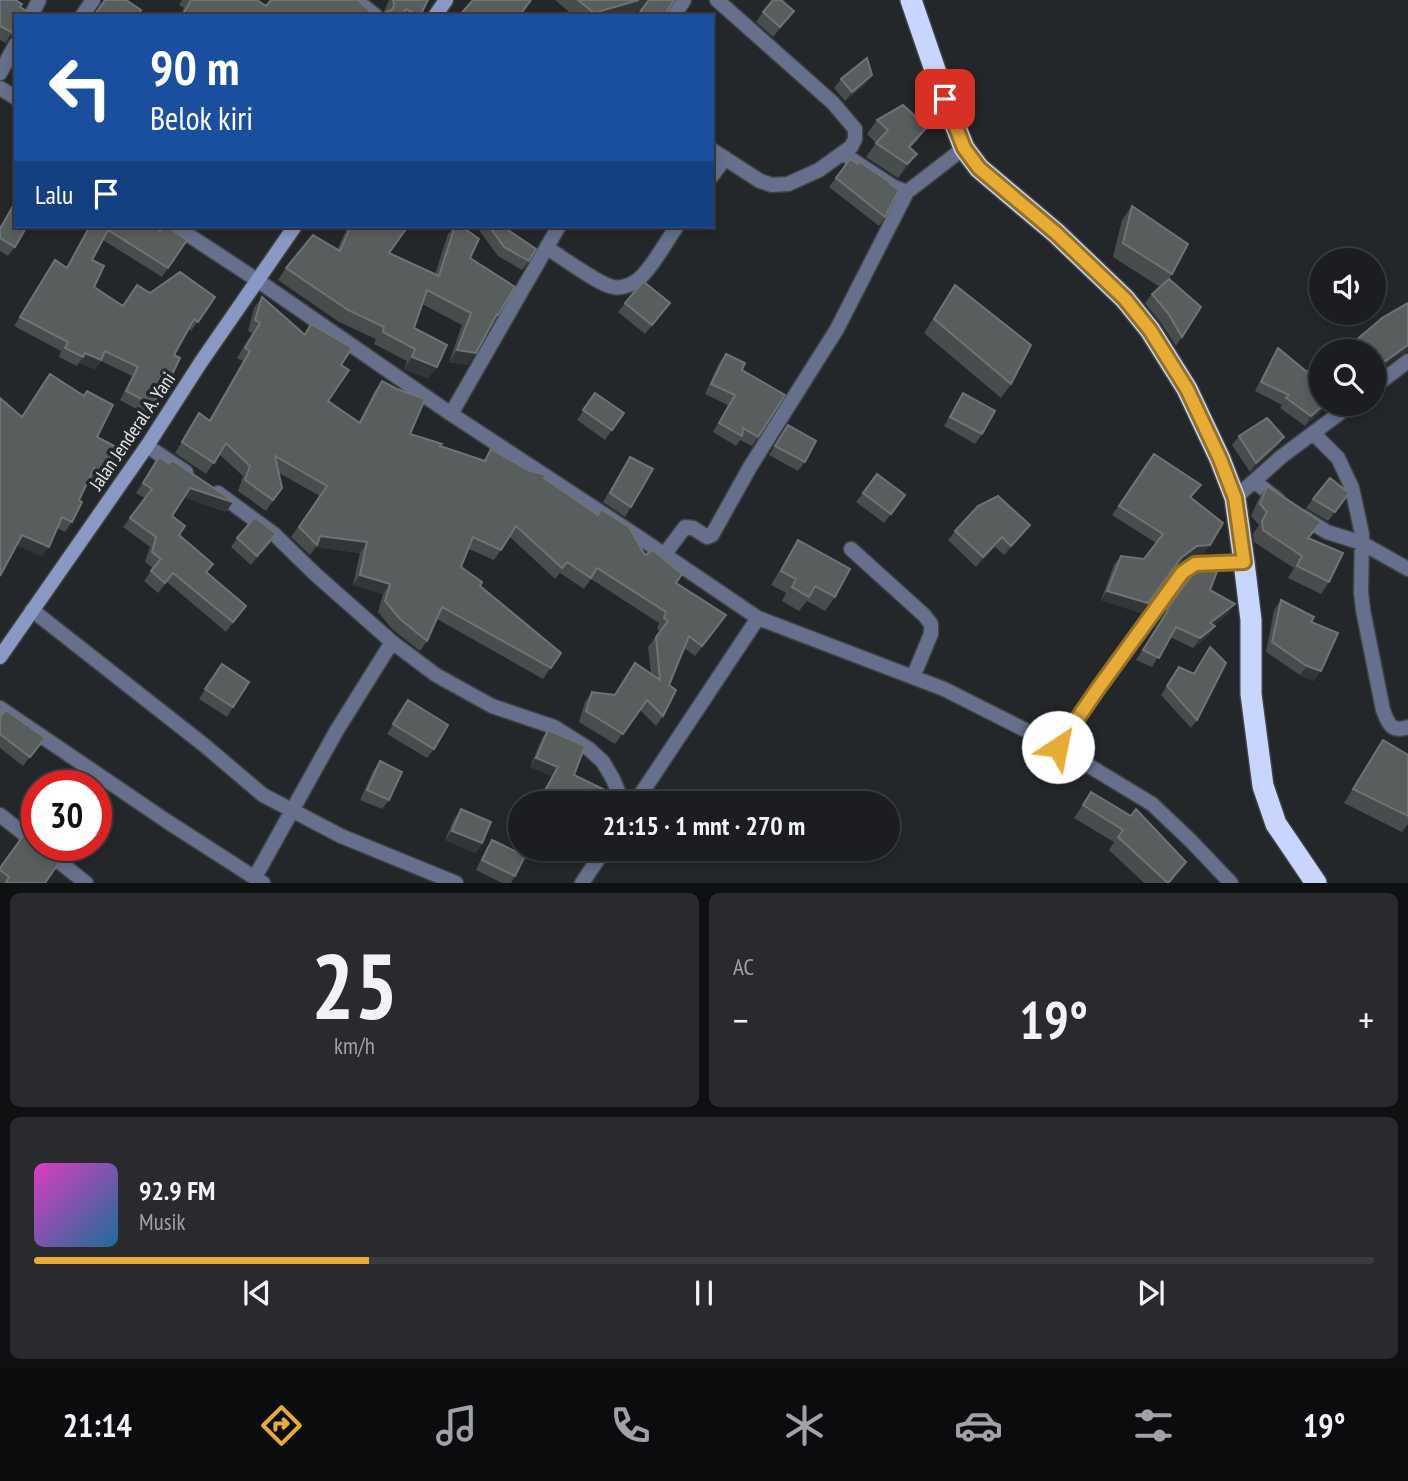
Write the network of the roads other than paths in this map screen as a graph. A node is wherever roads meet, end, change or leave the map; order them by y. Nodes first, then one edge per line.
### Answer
1 (356, 0) edge
2 (717, 0) edge
3 (911, 0) edge
4 (374, 14) edge
5 (14, 48) edge
6 (0, 73) edge
7 (964, 148) junction
8 (714, 151) edge
9 (842, 153) junction
10 (725, 158) junction
11 (714, 173) edge
12 (907, 192) junction
13 (178, 228) edge
14 (294, 228) edge
15 (558, 228) edge
16 (676, 228) edge
17 (547, 248) junction
18 (257, 280) junction
19 (1408, 361) edge
20 (1386, 378) edge
21 (451, 414) junction
22 (1336, 416) edge
23 (1313, 433) junction
24 (146, 446) junction
25 (1254, 481) junction
26 (1235, 498) junction
27 (1362, 543) junction
28 (851, 549) dead end
29 (664, 555) junction
30 (1244, 562) junction
31 (1408, 569) edge
32 (32, 610) junction
33 (758, 618) junction
34 (392, 642) junction
35 (0, 657) edge
36 (913, 677) junction
37 (0, 708) edge
38 (1408, 727) edge
39 (1058, 747) junction
40 (618, 791) edge
41 (643, 791) edge
42 (293, 810) junction
43 (0, 815) edge
44 (21, 832) edge
45 (58, 861) edge
46 (597, 861) edge
47 (259, 880) edge
48 (86, 883) edge
49 (456, 883) edge
50 (582, 883) edge
51 (1231, 883) edge
52 (1316, 883) edge

1 - 4 street
2 - 9 street
3 - 7 highway
5 - 6 street
7 - 12 street
7 - 26 highway
8 - 10 street
9 - 10 street
9 - 12 street
10 - 11 street
12 - 29 street
13 - 18 street
14 - 18 main road, Jalan Jenderal A. Yani
15 - 17 street
16 - 17 street
17 - 21 street
18 - 21 street
18 - 24 main road, Jalan Jenderal A. Yani
19 - 20 street
21 - 29 street
22 - 23 street
23 - 25 street
23 - 27 street
24 - 32 main road, Jalan Jenderal A. Yani
24 - 34 street
25 - 26 street
25 - 27 street
26 - 30 highway
27 - 31 street
27 - 38 street
28 - 36 street
29 - 33 street
30 - 39 street
30 - 52 highway
32 - 35 main road, Jalan Jenderal A. Yani
32 - 42 street
33 - 36 street
33 - 41 street
34 - 40 street
34 - 42 street
36 - 39 street
37 - 47 street
39 - 51 street
42 - 47 street
42 - 49 street
43 - 44 street
45 - 48 street
46 - 50 street

